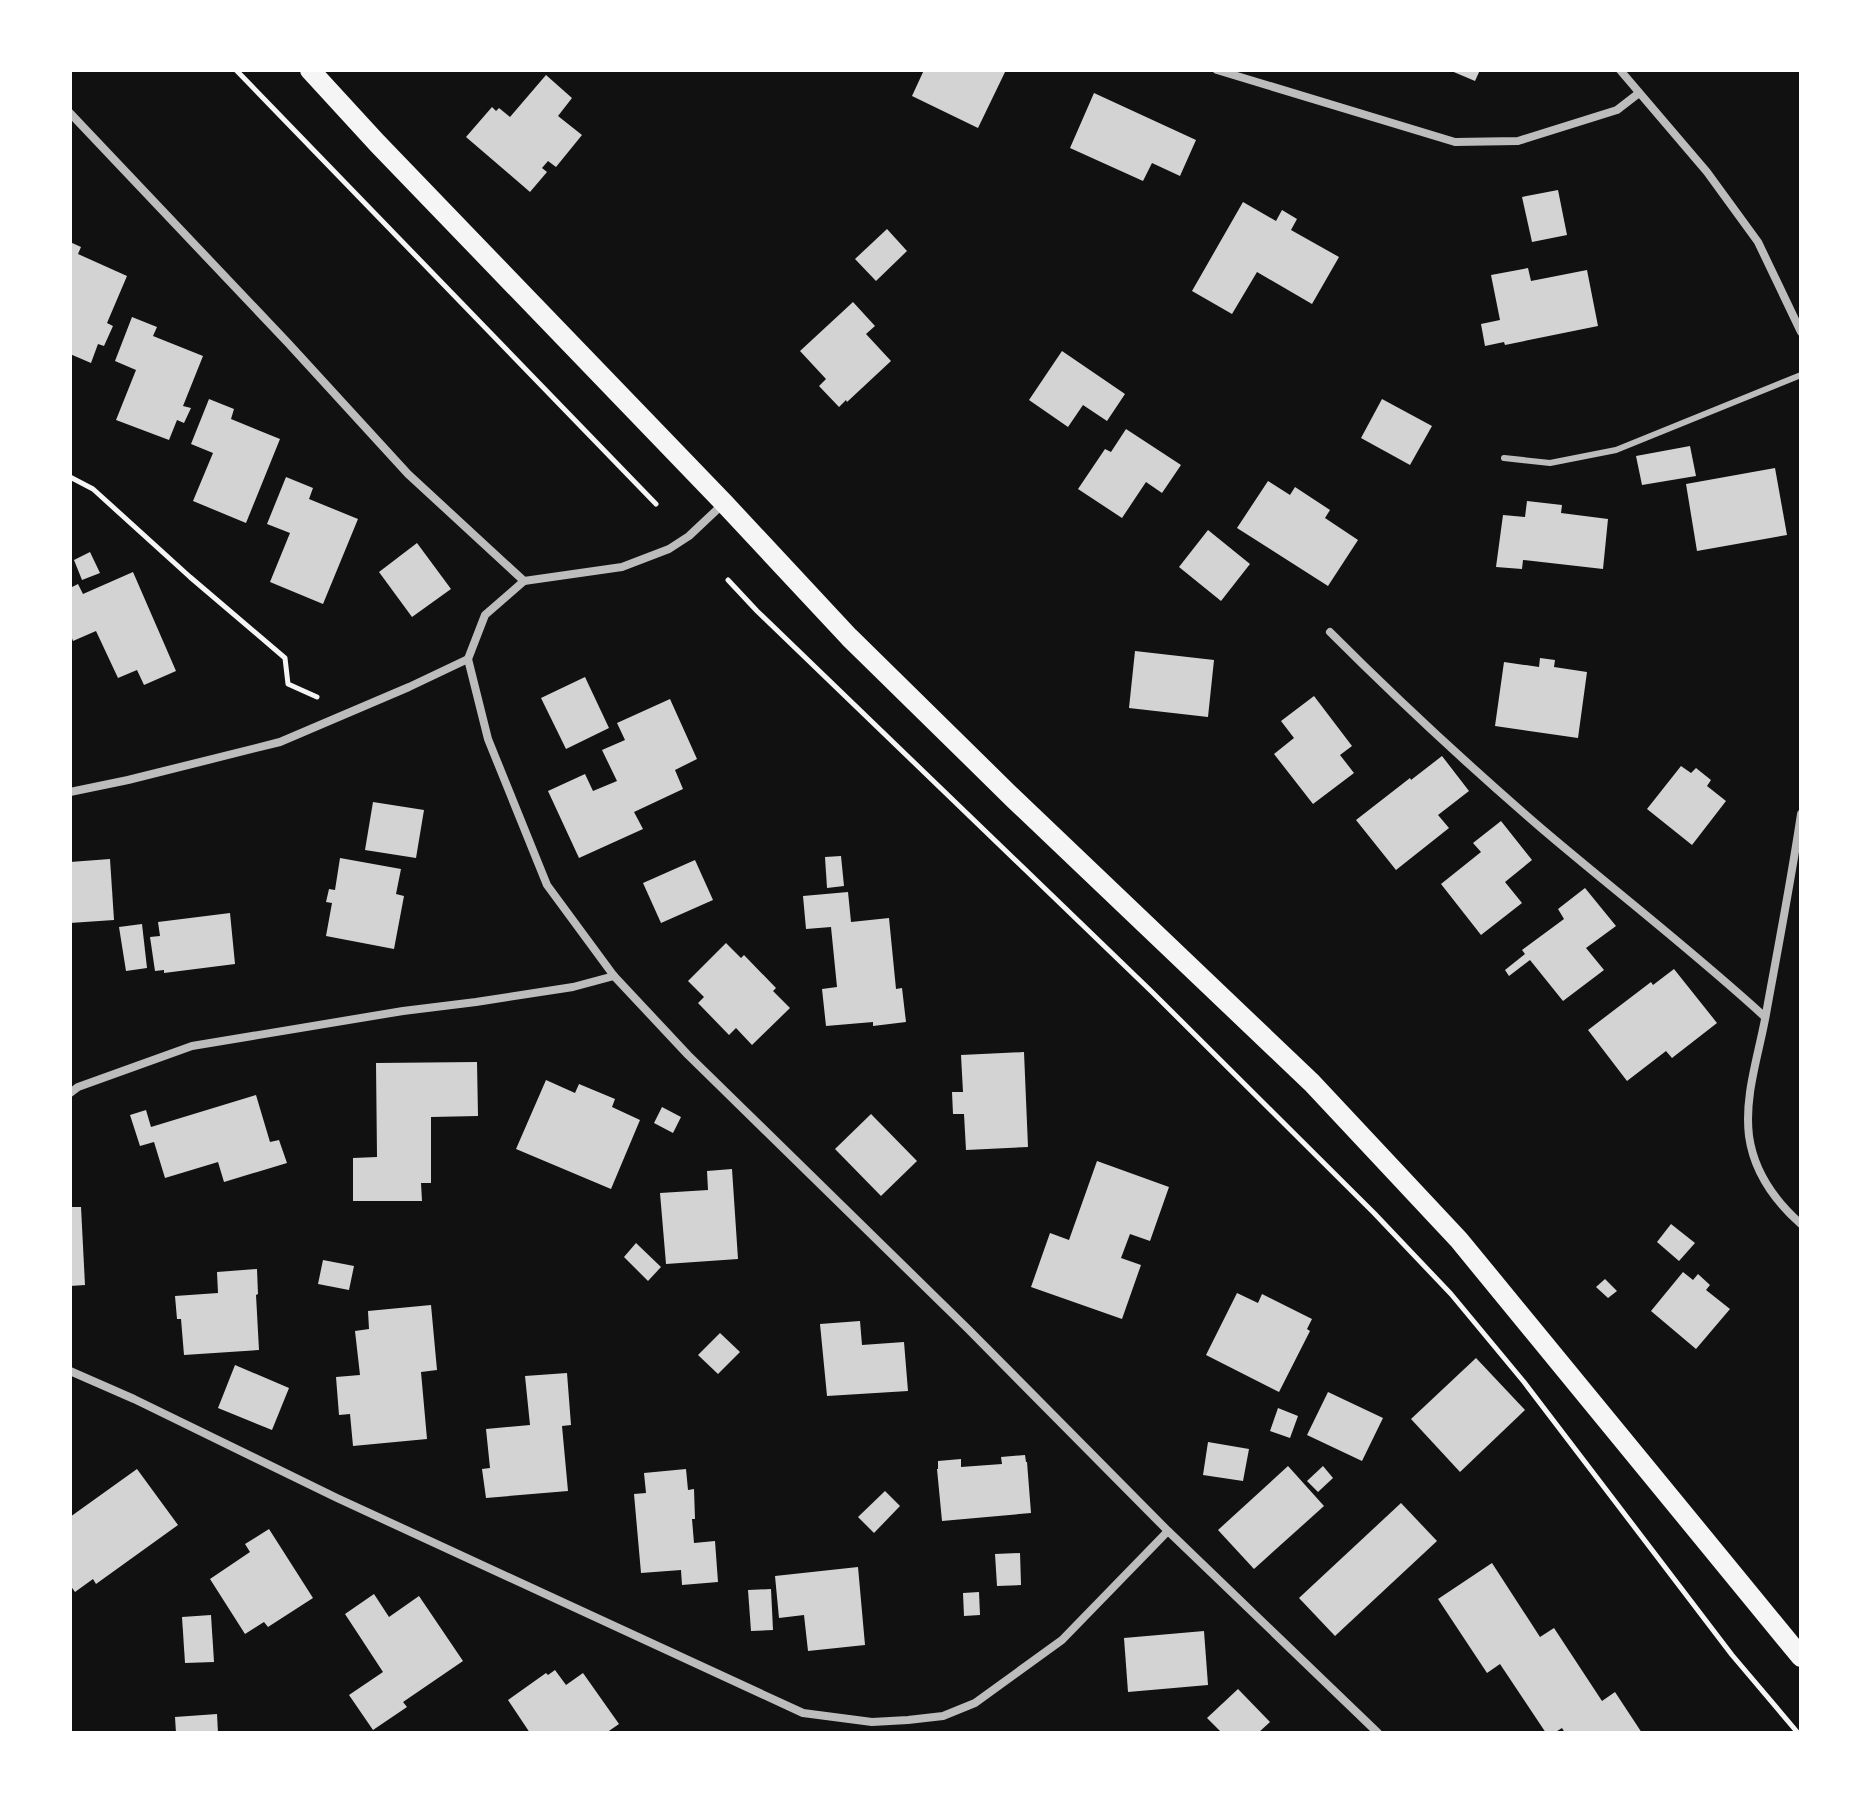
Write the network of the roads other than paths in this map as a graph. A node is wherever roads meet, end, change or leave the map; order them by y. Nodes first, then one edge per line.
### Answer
1 (310, 70) edge
2 (1217, 70) edge
3 (1620, 70) edge
4 (1639, 93) junction
5 (70, 113) edge
6 (1801, 332) edge
7 (1801, 375) edge
8 (1504, 458) dead end
9 (724, 503) junction
10 (524, 581) junction
11 (1330, 632) dead end
12 (468, 659) junction
13 (70, 792) edge
14 (1801, 819) edge
15 (614, 976) junction
16 (1765, 1017) junction
17 (70, 1093) edge
18 (1801, 1224) edge
19 (70, 1371) edge
20 (1168, 1531) junction
21 (1801, 1657) edge
22 (1378, 1733) edge

1 - 9 main road
2 - 4 street
3 - 4 street
4 - 6 street
5 - 10 street
7 - 8 lane
9 - 10 street
9 - 21 main road
10 - 12 street
11 - 16 street
12 - 13 street
12 - 15 street
14 - 16 street
15 - 17 street
15 - 20 street
16 - 18 street
19 - 20 street
20 - 22 street

